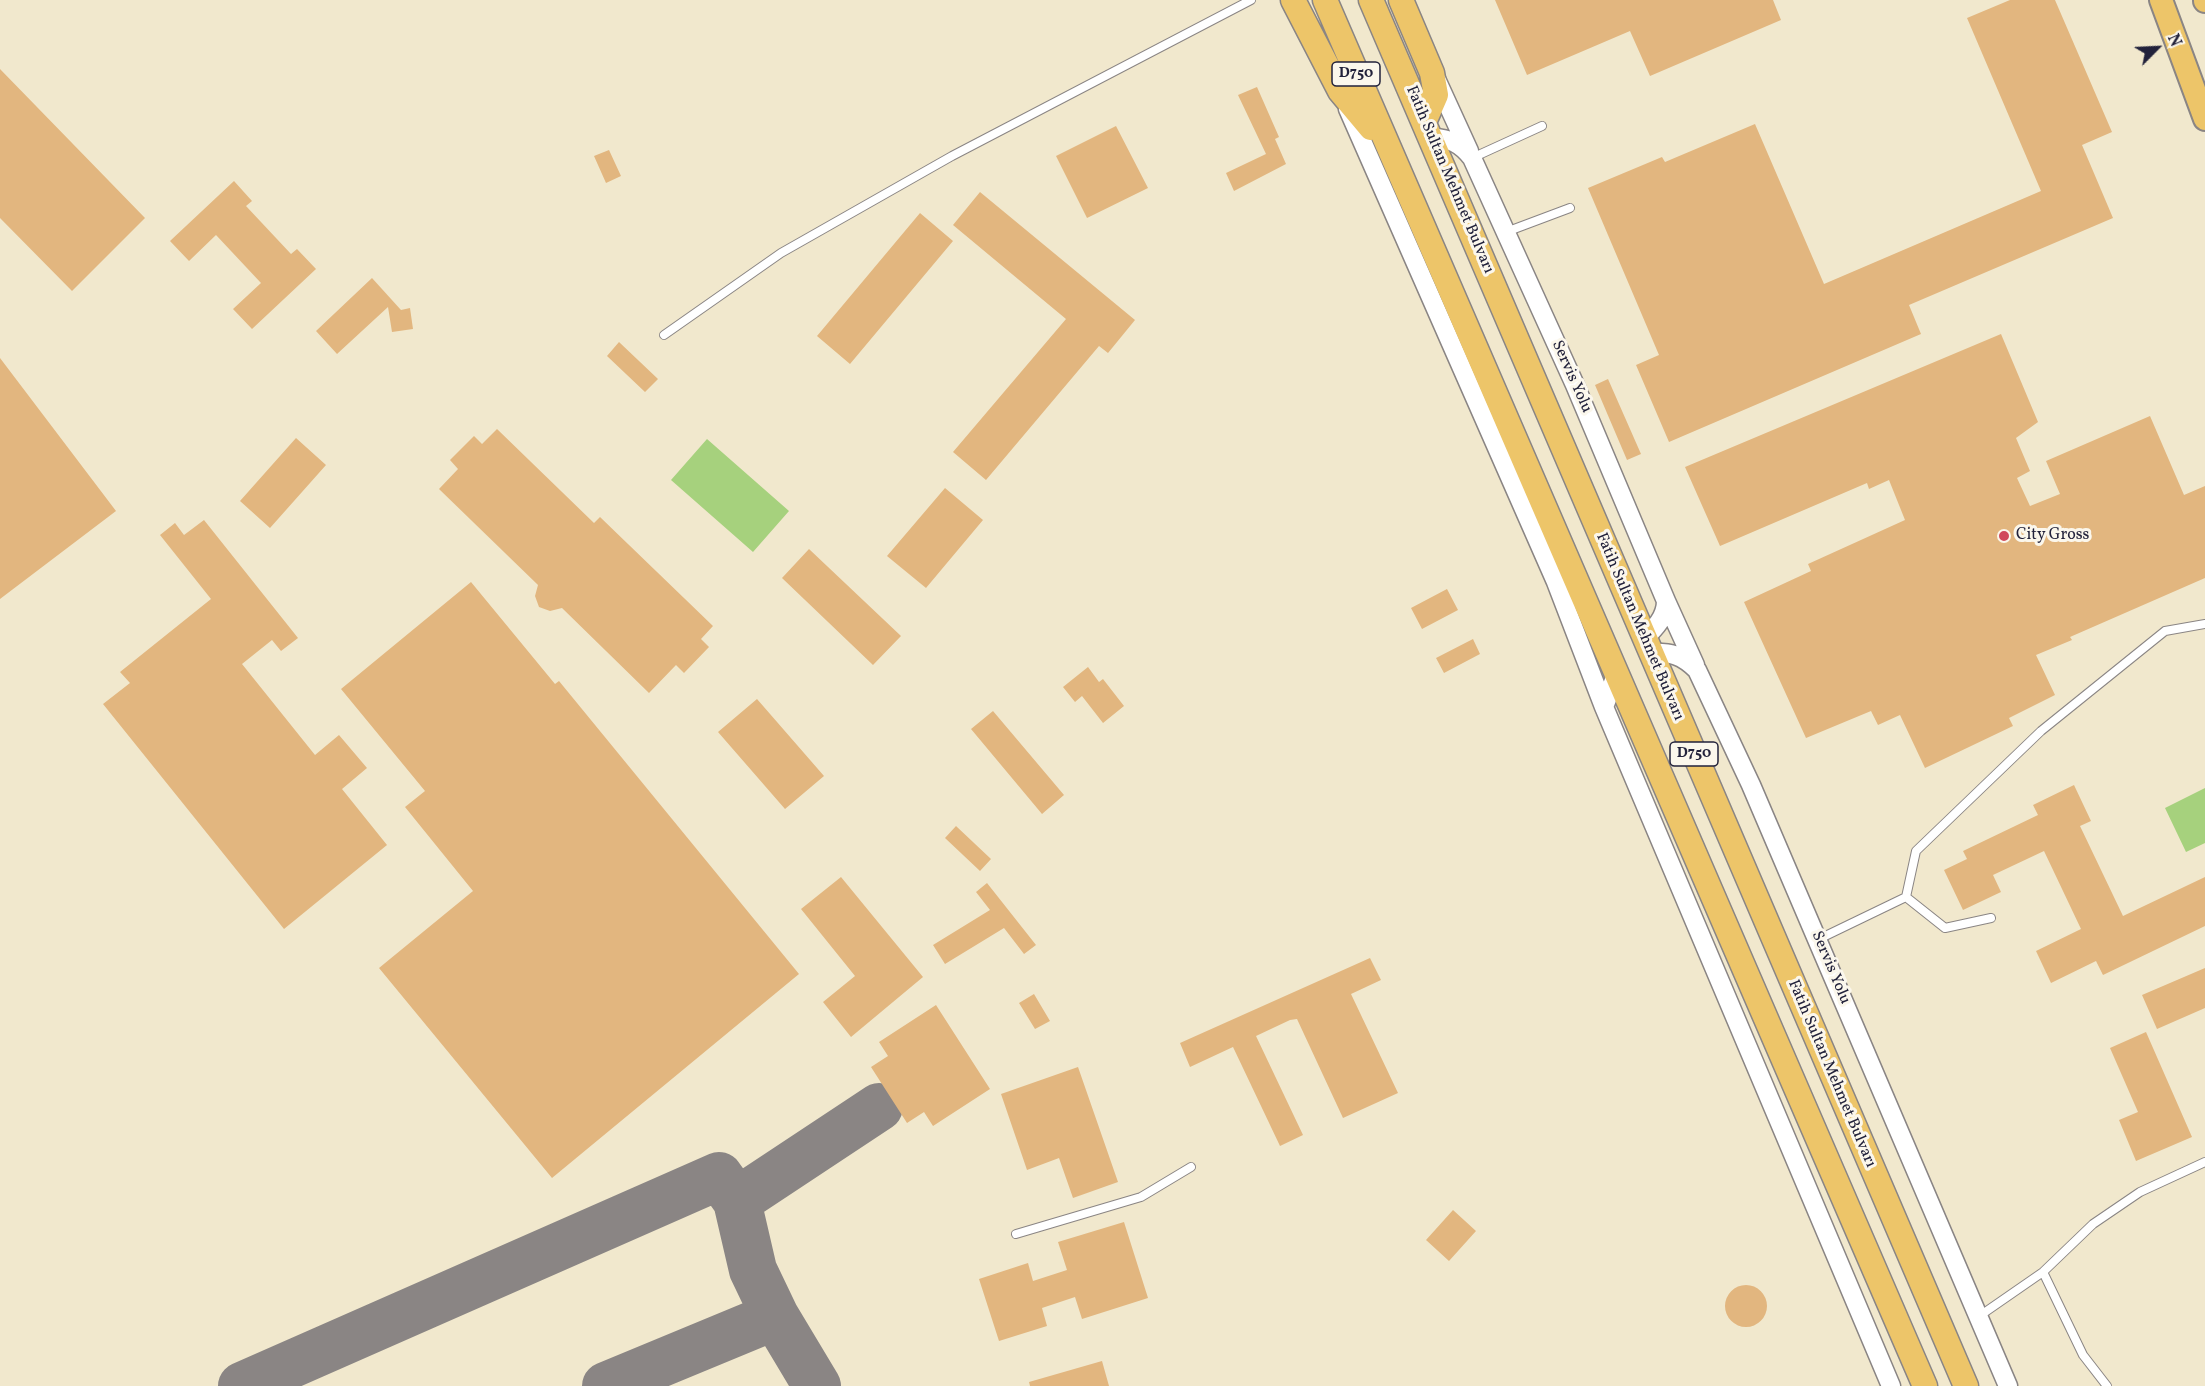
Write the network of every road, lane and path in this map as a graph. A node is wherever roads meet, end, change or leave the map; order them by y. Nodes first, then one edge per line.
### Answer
1 (1251, 0) edge
2 (1293, 0) edge
3 (1324, 0) edge
4 (1371, 0) edge
5 (1401, 0) edge
6 (2161, 0) edge
7 (1422, 50) junction
8 (1340, 91) junction
9 (2205, 118) edge
10 (1542, 126) dead end
11 (1428, 129) junction
12 (1388, 148) junction
13 (1472, 158) junction
14 (1570, 208) dead end
15 (1506, 232) junction
16 (664, 335) dead end
17 (1556, 582) junction
18 (1666, 601) junction
19 (1587, 604) junction
20 (2205, 624) edge
21 (1647, 646) junction
22 (1697, 670) junction
23 (1616, 675) junction
24 (1604, 707) junction
25 (1906, 897) junction
26 (1991, 918) dead end
27 (1818, 940) junction
28 (2205, 1162) edge
29 (1191, 1167) dead end
30 (1016, 1234) dead end
31 (2043, 1272) junction
32 (1978, 1317) junction
33 (1891, 1386) edge
34 (1925, 1386) edge
35 (1966, 1386) edge
36 (2008, 1386) edge
37 (2107, 1386) edge

1 - 16 lane
2 - 8 highway
3 - 12 highway, D750
4 - 11 highway, Fatih Sultan Mehmet Bulvarı / D750
5 - 7 highway
6 - 9 main road
7 - 11 highway
7 - 13 street
8 - 12 highway
8 - 17 street
10 - 13 lane
11 - 13 street, Servis Yolu
11 - 21 highway, Fatih Sultan Mehmet Bulvarı / D750
12 - 19 highway, D750
13 - 15 street, Servis Yolu
14 - 15 lane
15 - 18 street, Servis Yolu
17 - 19 street
17 - 24 street
18 - 21 street
18 - 22 street, Servis Yolu
19 - 23 highway, D750
20 - 25 lane
21 - 22 street
21 - 35 highway, Fatih Sultan Mehmet Bulvarı / D750
22 - 27 street, Servis Yolu
23 - 24 street
23 - 34 highway, D750
24 - 33 street
25 - 26 lane
25 - 27 lane
27 - 32 street, Servis Yolu
28 - 31 lane
29 - 30 lane
31 - 32 lane
31 - 37 lane
32 - 36 street, Servis Yolu

